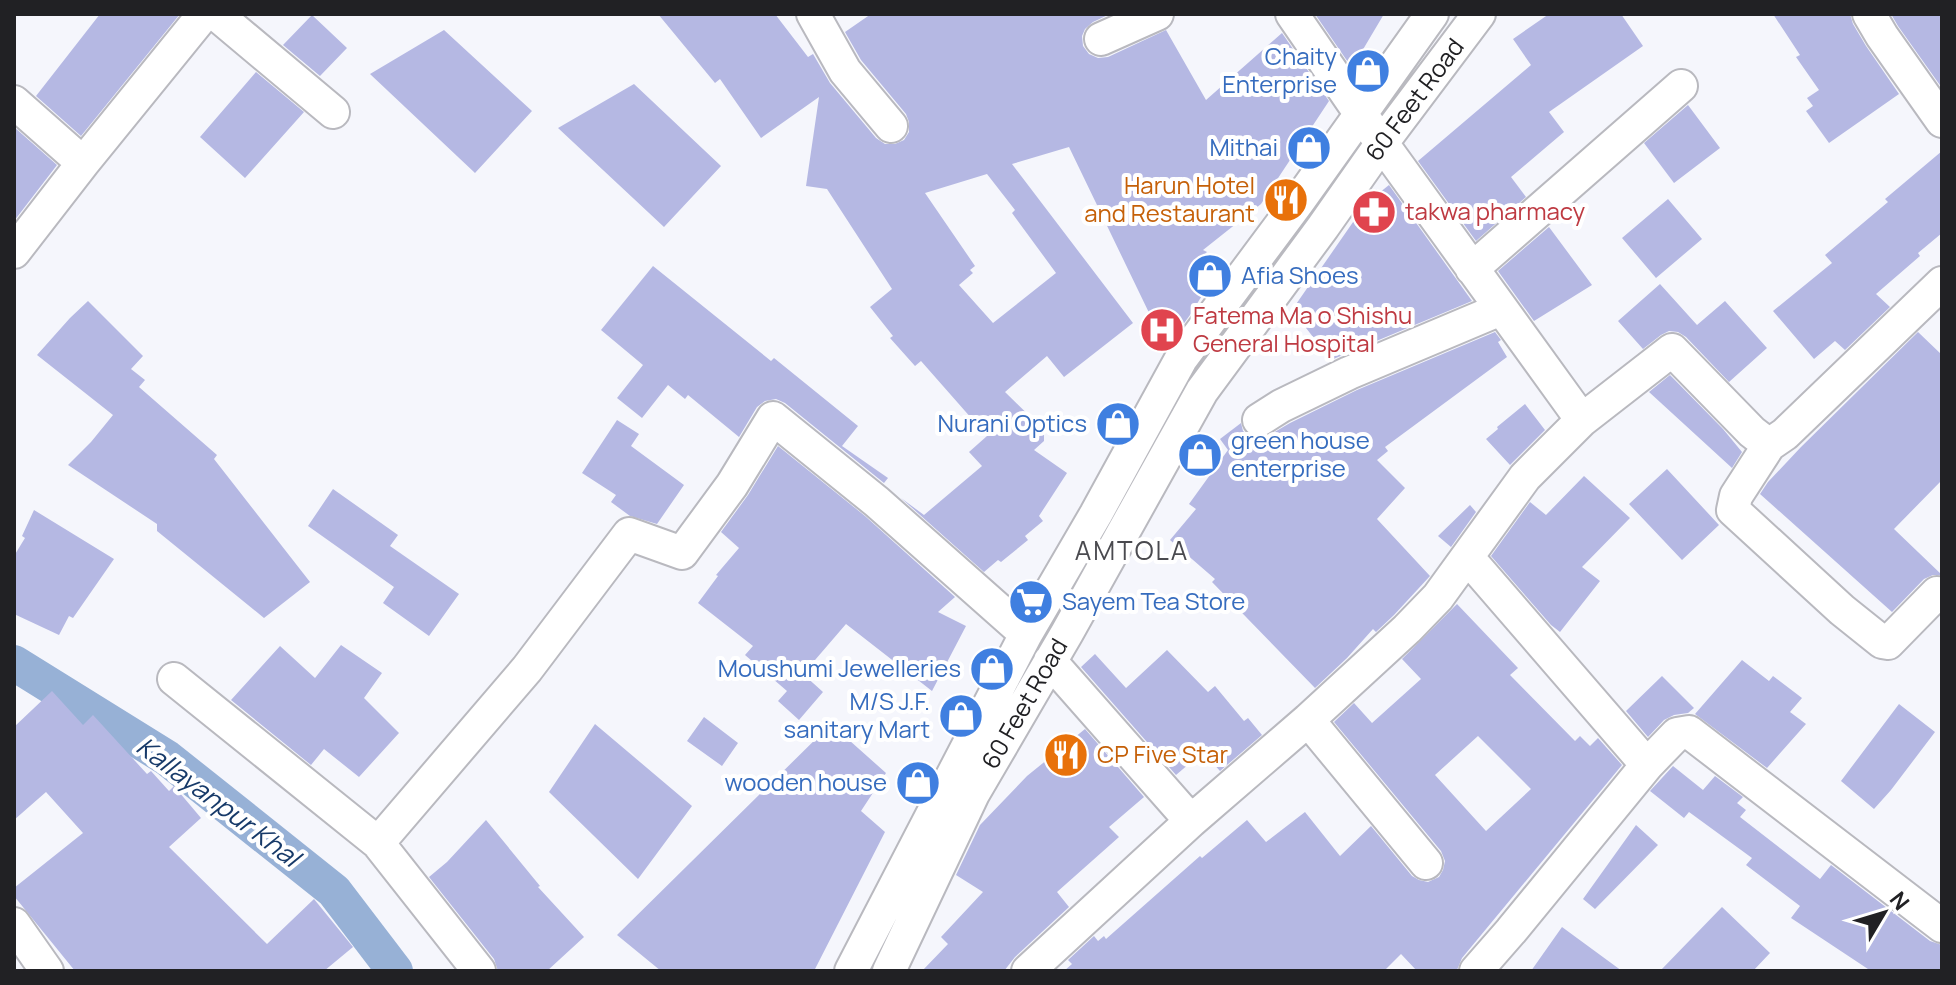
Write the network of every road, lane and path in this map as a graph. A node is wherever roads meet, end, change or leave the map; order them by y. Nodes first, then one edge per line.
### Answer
1 (204, 14) edge
2 (216, 14) edge
3 (813, 14) edge
4 (1157, 14) edge
5 (1292, 14) edge
6 (1479, 14) edge
7 (1869, 14) edge
8 (1423, 26) edge
9 (1101, 39) dead end
10 (1443, 61) junction
11 (1681, 86) dead end
12 (14, 102) edge
13 (333, 112) dead end
14 (1360, 113) junction
15 (1942, 121) edge
16 (891, 126) dead end
17 (1382, 143) junction
18 (83, 163) junction
19 (14, 252) edge
20 (1472, 269) junction
21 (1938, 298) edge
22 (1501, 309) junction
23 (1259, 420) dead end
24 (1582, 420) junction
25 (1769, 445) junction
26 (1468, 558) junction
27 (1937, 593) dead end
28 (1033, 622) junction
29 (1067, 633) junction
30 (1050, 661) junction
31 (174, 679) dead end
32 (1308, 720) junction
33 (1647, 765) junction
34 (1191, 821) junction
35 (378, 843) junction
36 (1426, 863) dead end
37 (14, 924) edge
38 (1942, 926) edge
39 (47, 971) edge
40 (479, 971) edge
41 (851, 971) edge
42 (889, 971) edge
43 (1028, 971) edge
44 (1476, 971) edge

1 - 18 street
2 - 13 street
3 - 16 street
4 - 9 street
5 - 14 street
6 - 10 street, 60 Feet Road
7 - 15 street
8 - 10 street
8 - 14 street, 60 Feet Road
10 - 17 street, 60 Feet Road
11 - 20 street
12 - 18 street
14 - 17 street
14 - 28 street, 60 Feet Road
17 - 20 street
17 - 29 street, 60 Feet Road
18 - 19 street
20 - 22 street
21 - 25 street
22 - 23 street
22 - 24 street
24 - 25 street
24 - 26 street
25 - 27 street
26 - 32 street
26 - 33 street
28 - 29 street
28 - 35 street
28 - 41 street, 60 Feet Road
29 - 30 street, 60 Feet Road
30 - 34 street
30 - 42 street, 60 Feet Road
31 - 35 street
32 - 34 street
32 - 36 street
33 - 38 street
33 - 44 street
34 - 43 street
35 - 40 street
37 - 39 street

